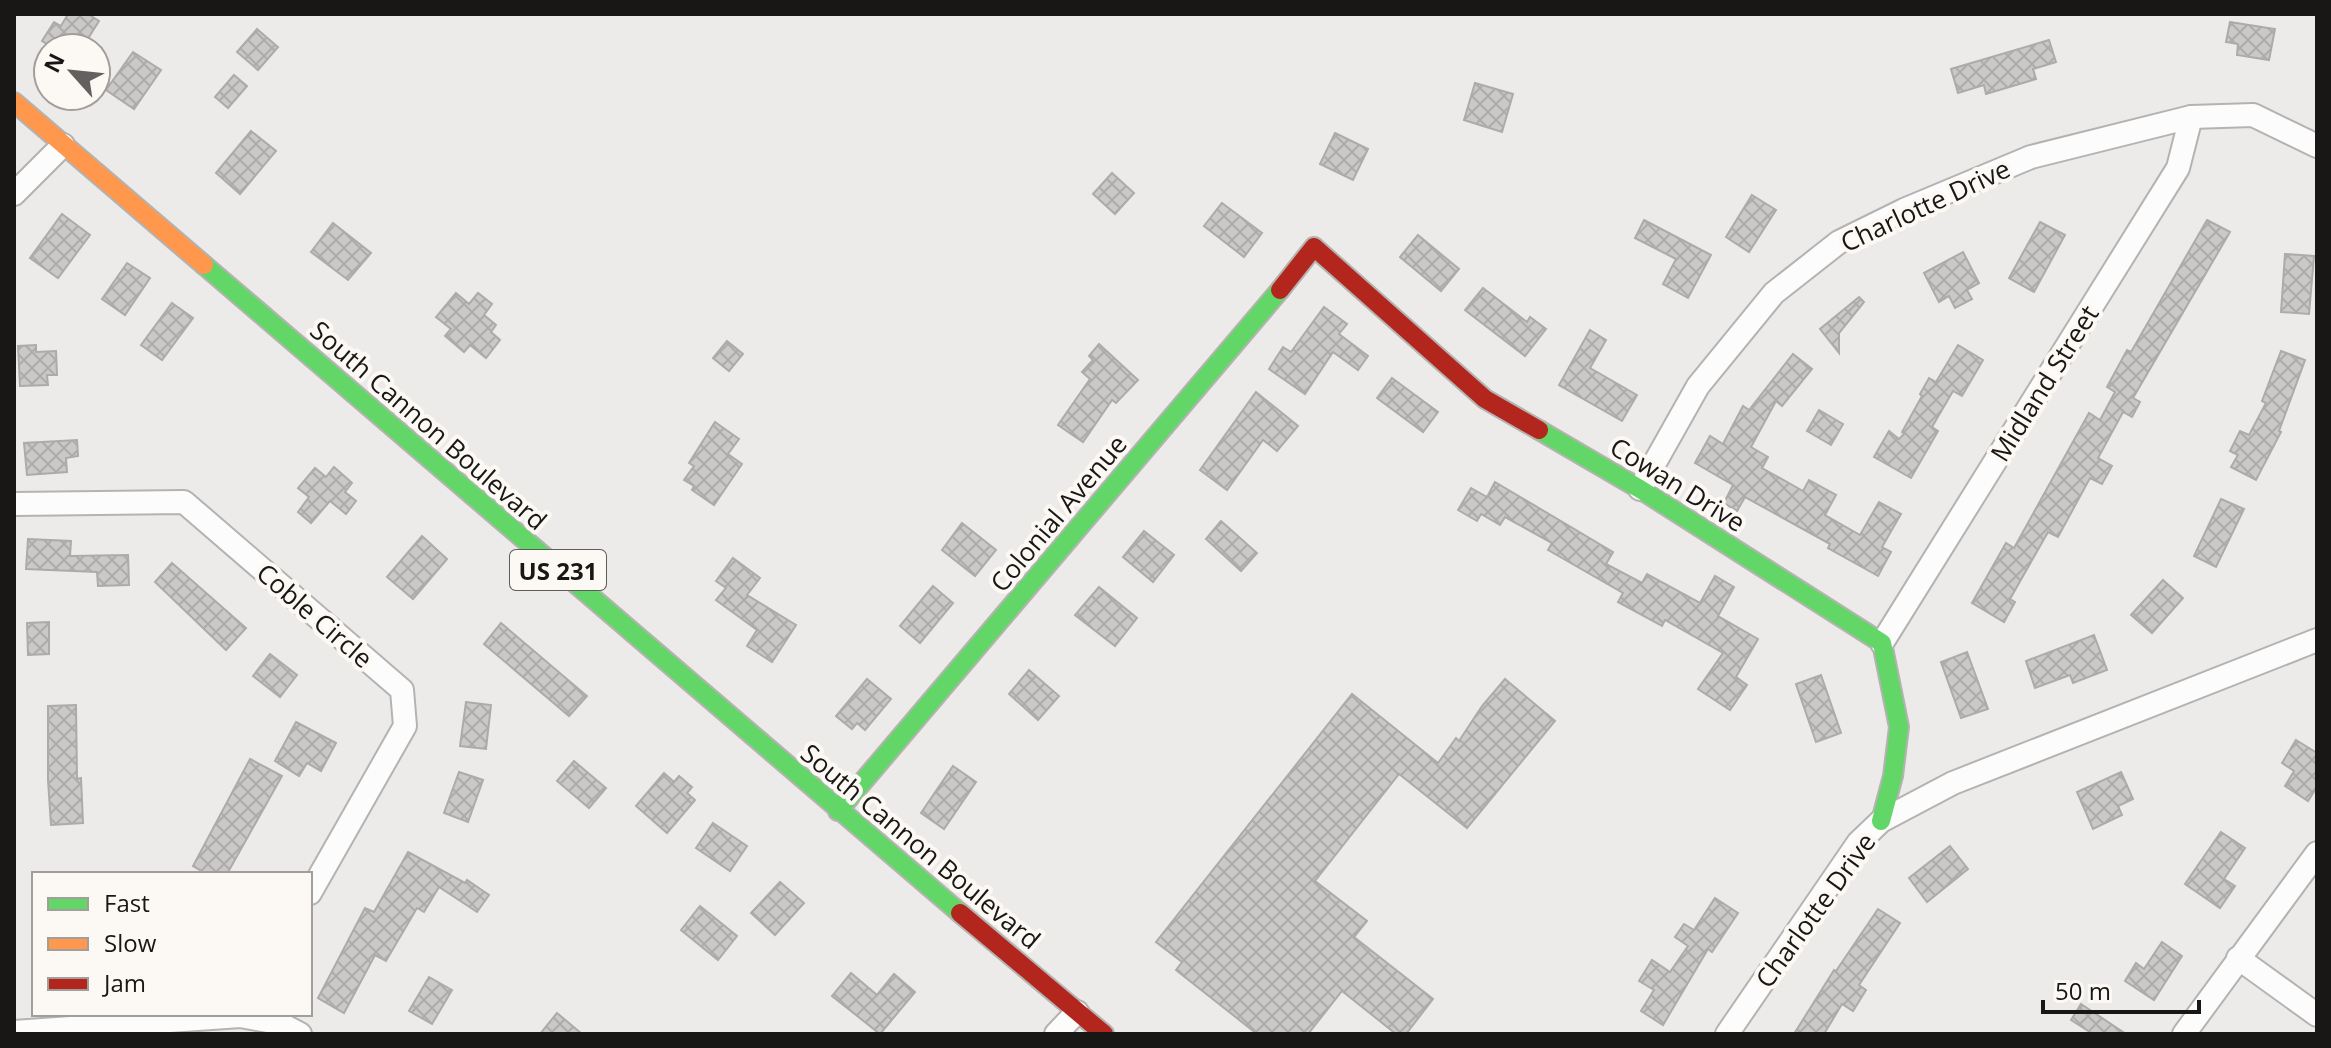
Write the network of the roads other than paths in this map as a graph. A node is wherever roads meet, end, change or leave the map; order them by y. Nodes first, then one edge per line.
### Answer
1 (14, 102) edge
2 (2191, 117) junction
3 (63, 145) junction
4 (2317, 146) edge
5 (14, 194) edge
6 (1314, 247) joint
7 (1640, 489) junction
8 (14, 504) edge
9 (2317, 640) edge
10 (1882, 643) junction
11 (838, 811) junction
12 (1881, 821) junction
13 (2317, 853) edge
14 (312, 889) edge
15 (2238, 958) junction
16 (1077, 1012) junction
17 (2317, 1015) edge
18 (228, 1016) edge
19 (243, 1016) edge
20 (270, 1028) edge
21 (14, 1032) edge
22 (300, 1034) edge
23 (1056, 1034) edge
24 (1104, 1034) edge
25 (1727, 1034) edge
26 (2184, 1034) edge

1 - 3 main road, South Cannon Boulevard / US 231
2 - 4 street, Charlotte Drive
2 - 7 street, Charlotte Drive
2 - 10 street, Midland Street
3 - 5 street
3 - 11 main road, South Cannon Boulevard / US 231
6 - 7 main road, Cowan Drive
6 - 11 main road, Colonial Avenue
7 - 10 main road, Cowan Drive
8 - 14 street, Coble Circle
9 - 12 street, Charlotte Drive
10 - 12 main road
11 - 16 main road, South Cannon Boulevard / US 231
12 - 25 street, Charlotte Drive
13 - 15 street
15 - 17 street
15 - 26 street
16 - 23 street
16 - 24 main road, South Cannon Boulevard / US 231
18 - 21 street
19 - 20 street
20 - 22 street

